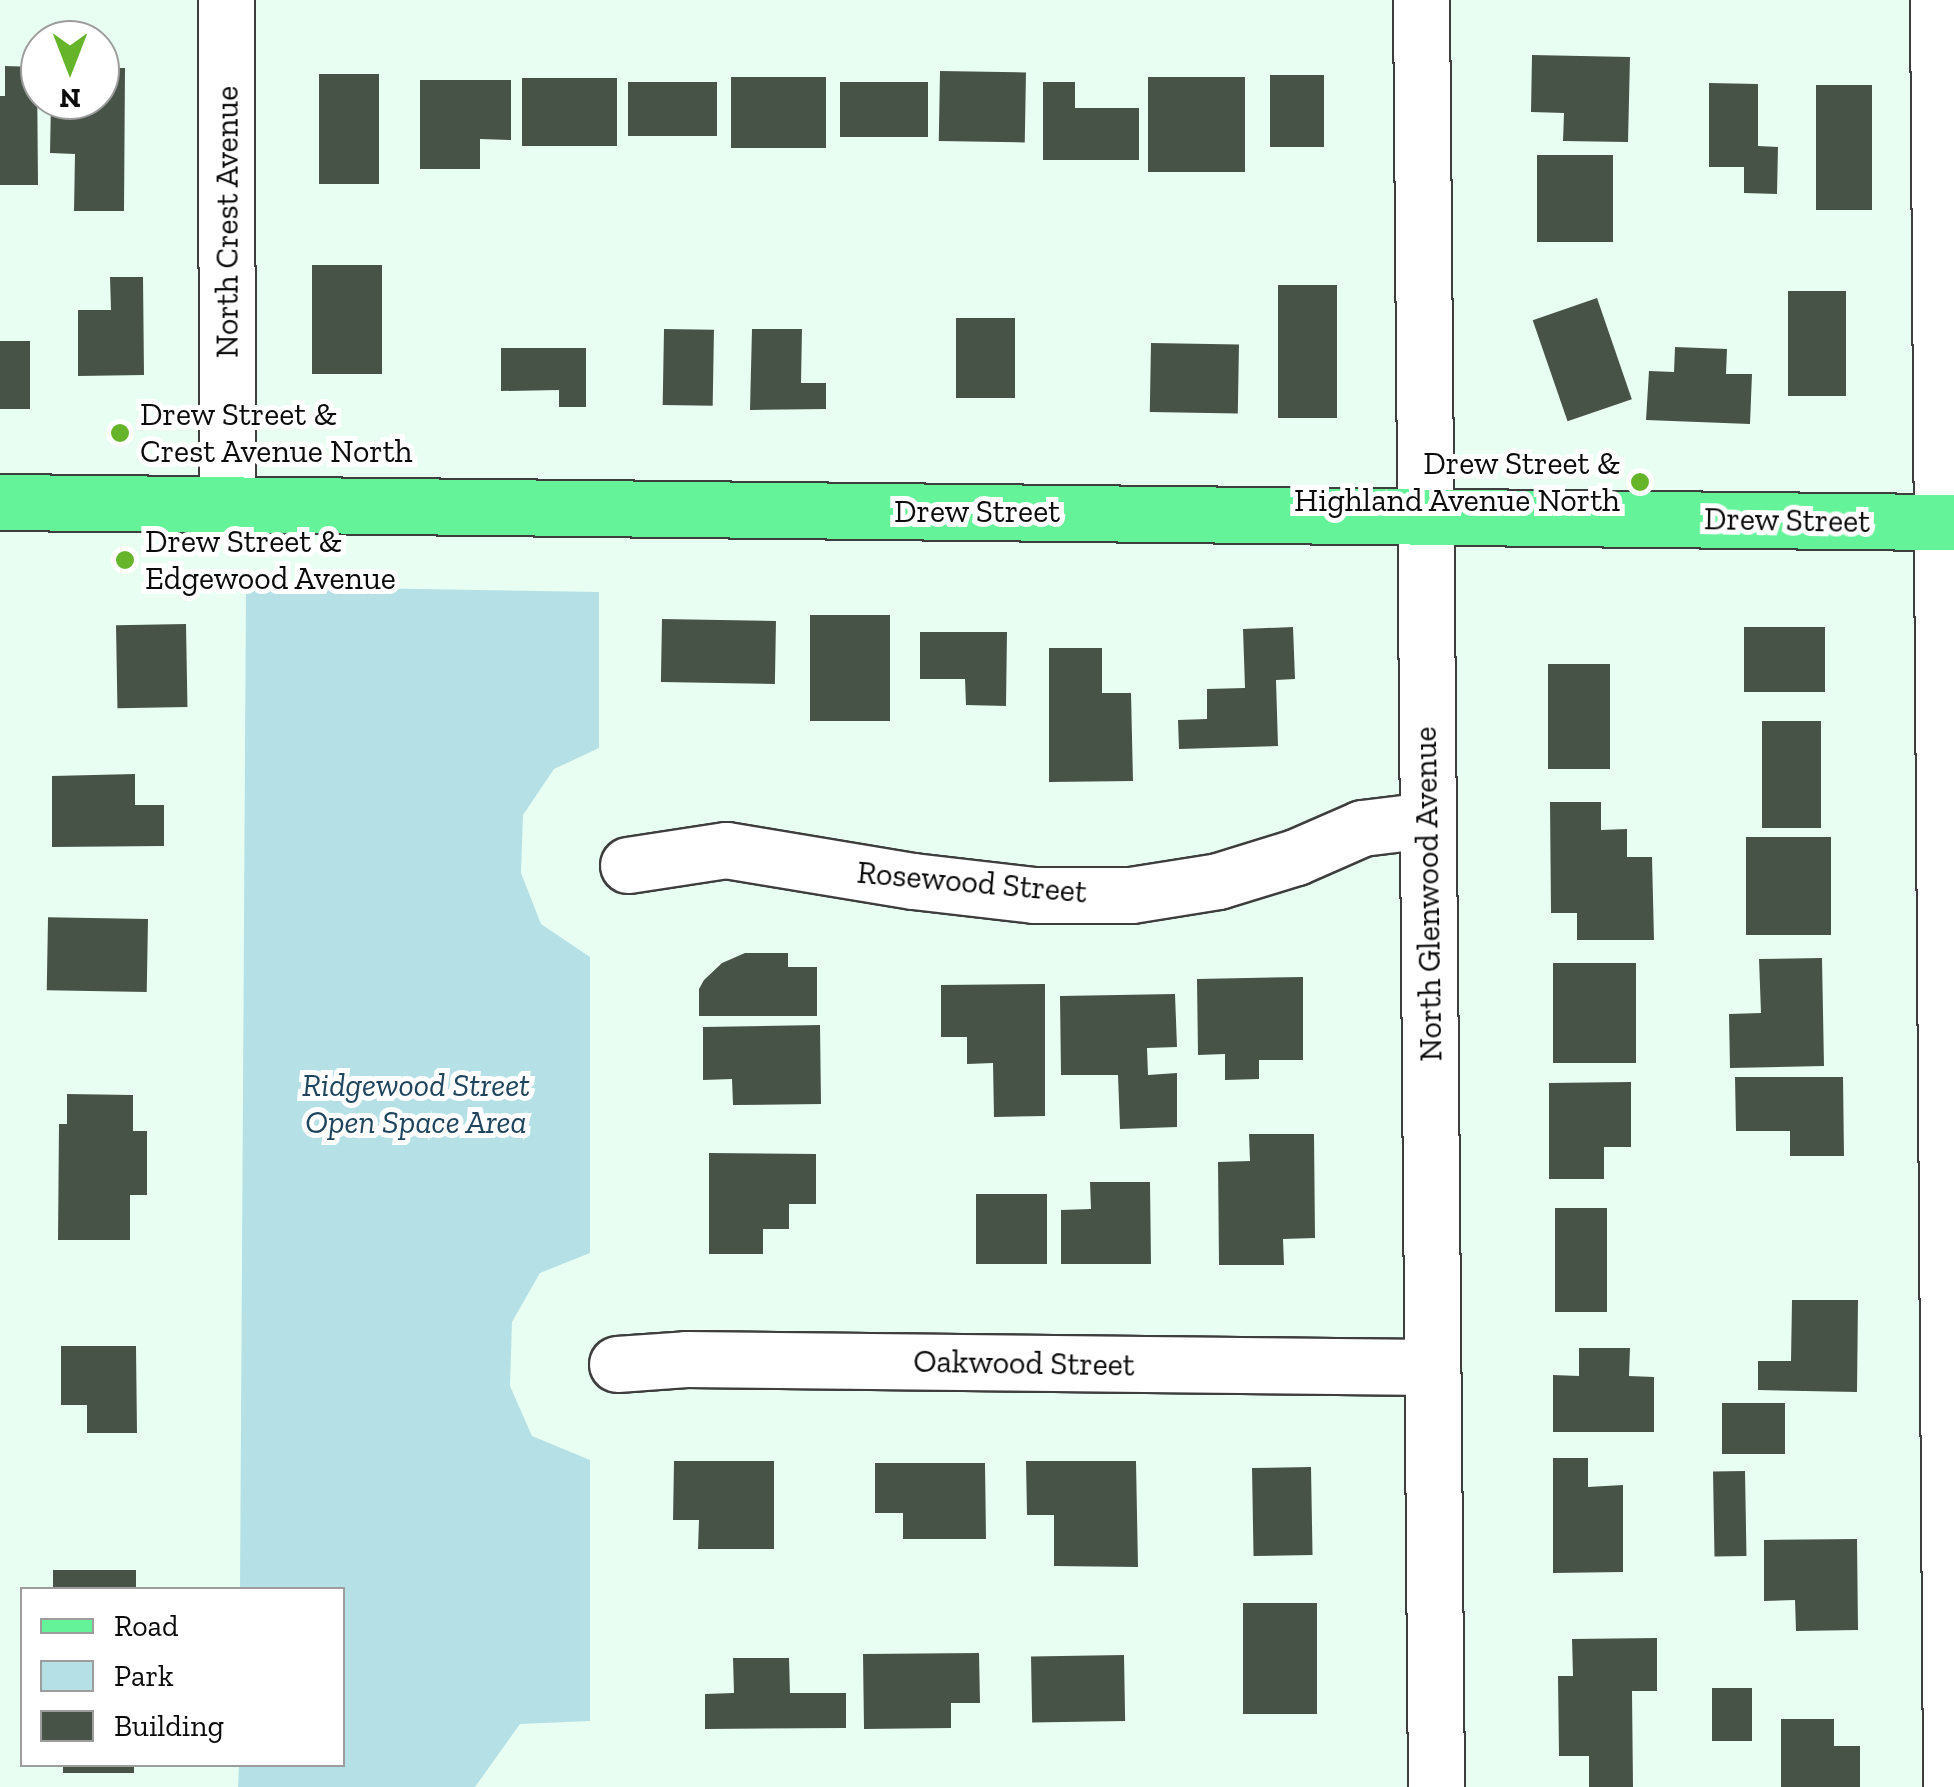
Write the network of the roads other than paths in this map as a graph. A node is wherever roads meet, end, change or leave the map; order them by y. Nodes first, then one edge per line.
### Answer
1 (226, 0) edge
2 (1421, 0) edge
3 (1938, 0) edge
4 (0, 502) edge
5 (227, 504) junction
6 (1424, 514) junction
7 (1948, 522) edge
8 (1428, 820) junction
9 (628, 865) dead end
10 (1949, 1090) edge
11 (616, 1364) dead end
12 (1431, 1367) junction
13 (1953, 1632) edge
14 (1436, 1787) edge
15 (1951, 1787) edge

1 - 5 street, North Crest Avenue
2 - 6 street, North Glenwood Avenue
3 - 7 street
4 - 5 main road, Drew Street
5 - 6 main road, Drew Street
6 - 7 main road, Drew Street
6 - 8 street, North Glenwood Avenue
7 - 10 street
8 - 9 street, Rosewood Street
8 - 12 street, North Glenwood Avenue
10 - 13 street
11 - 12 street, Oakwood Street
12 - 14 street, North Glenwood Avenue
13 - 15 street

